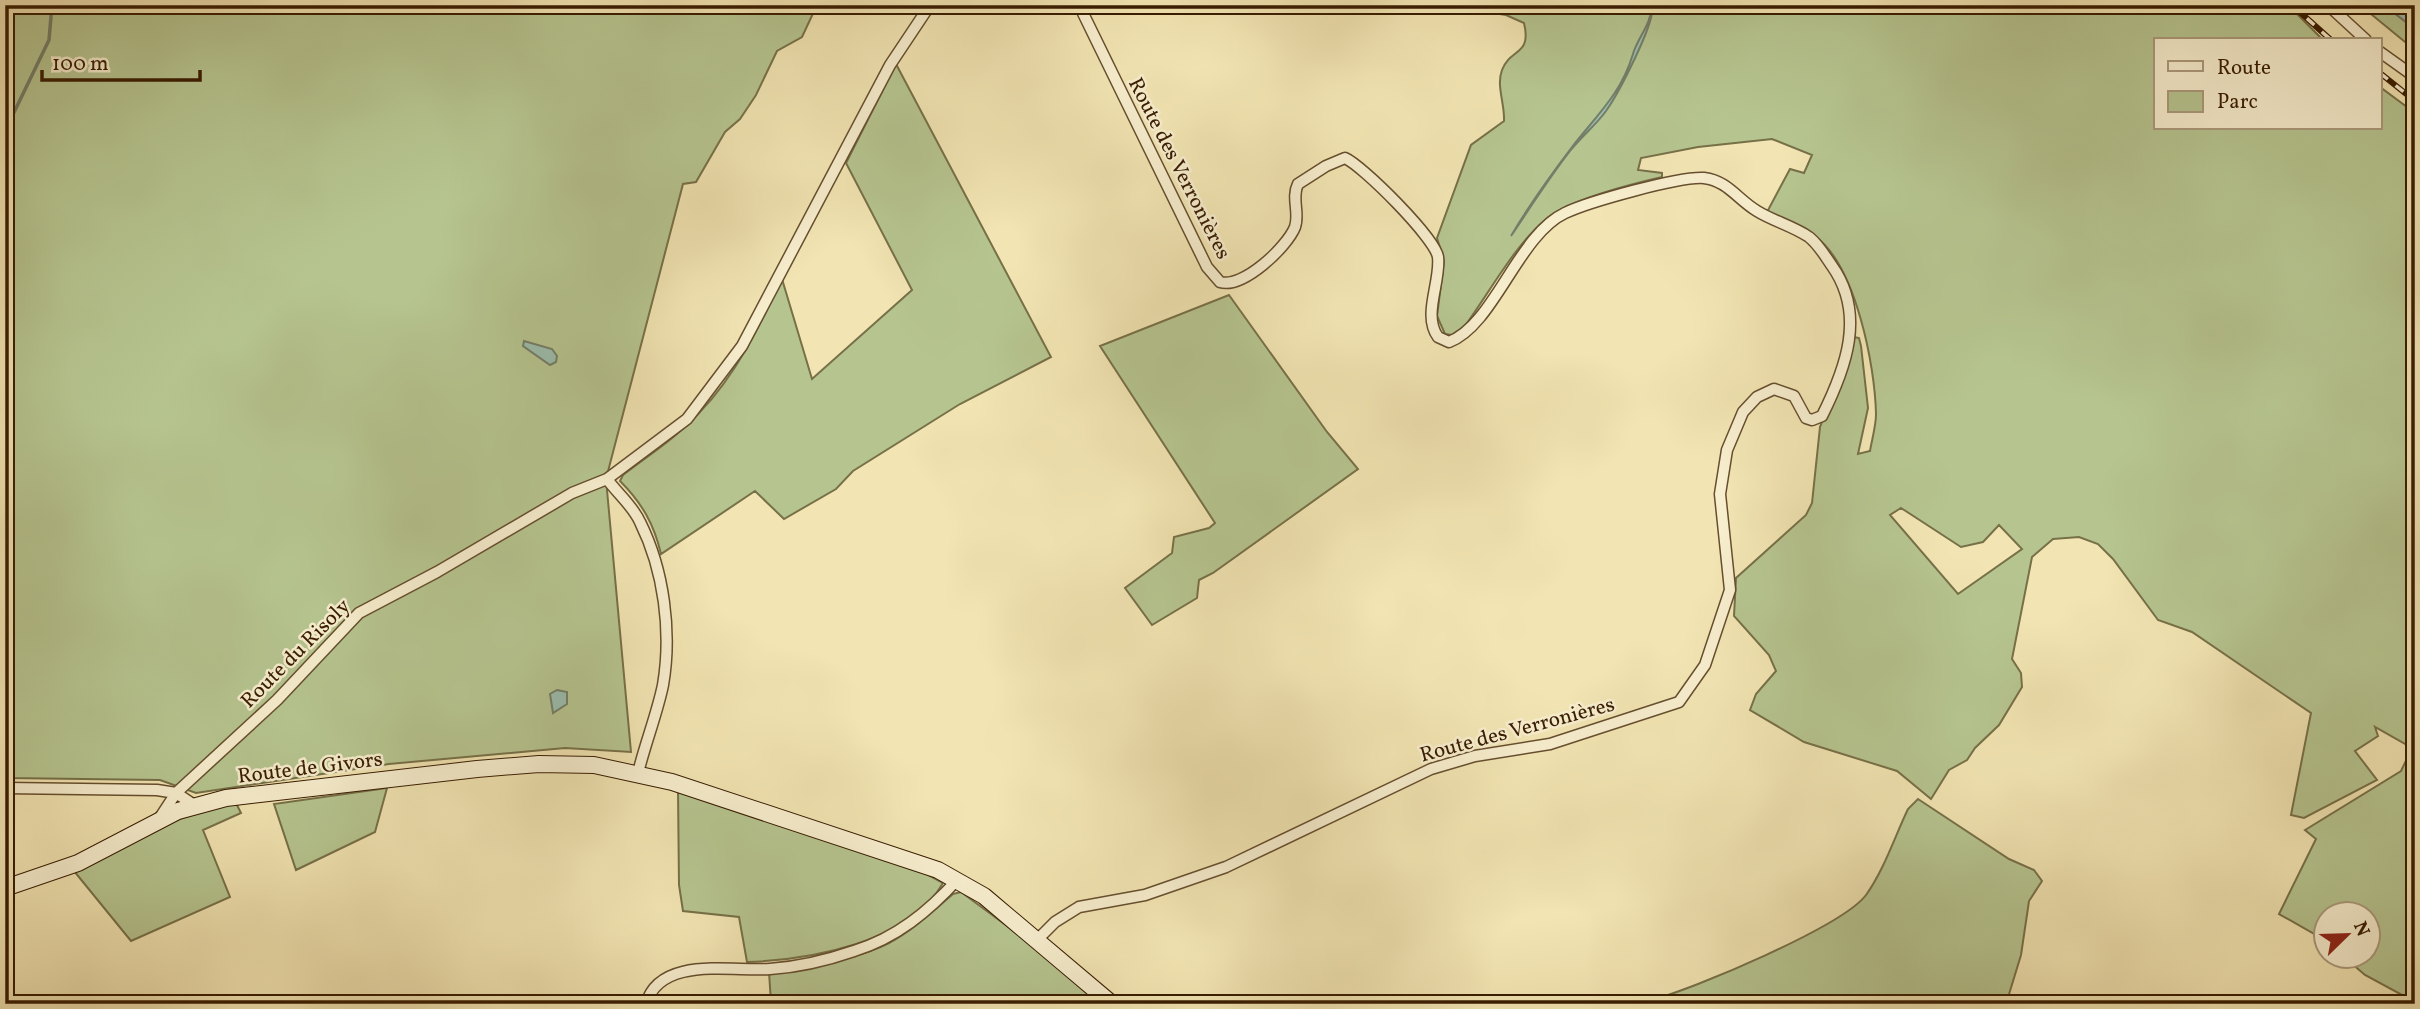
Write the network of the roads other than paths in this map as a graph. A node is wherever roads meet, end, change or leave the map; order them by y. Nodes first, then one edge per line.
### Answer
1 (930, 5) edge
2 (1079, 5) edge
3 (2328, 5) edge
4 (2363, 38) edge
5 (2382, 53) edge
6 (2415, 77) edge
7 (607, 479) junction
8 (638, 773) junction
9 (5, 788) edge
10 (176, 793) junction
11 (194, 805) junction
12 (159, 819) junction
13 (958, 879) junction
14 (5, 888) edge
15 (1037, 940) junction
16 (646, 1004) edge
17 (1111, 1004) edge

1 - 7 street
2 - 15 street, Route des Verronières
3 - 4 street
5 - 6 street
7 - 8 street
7 - 10 street, Route du Risoly
8 - 11 street, Route de Givors
8 - 13 street, Route de Givors
9 - 10 street
10 - 11 street
10 - 12 street, Route du Risoly
11 - 12 street, Route de Givors
12 - 14 street, Route de Givors
13 - 15 street, Route de Givors
13 - 16 street
15 - 17 street, Route de Givors

